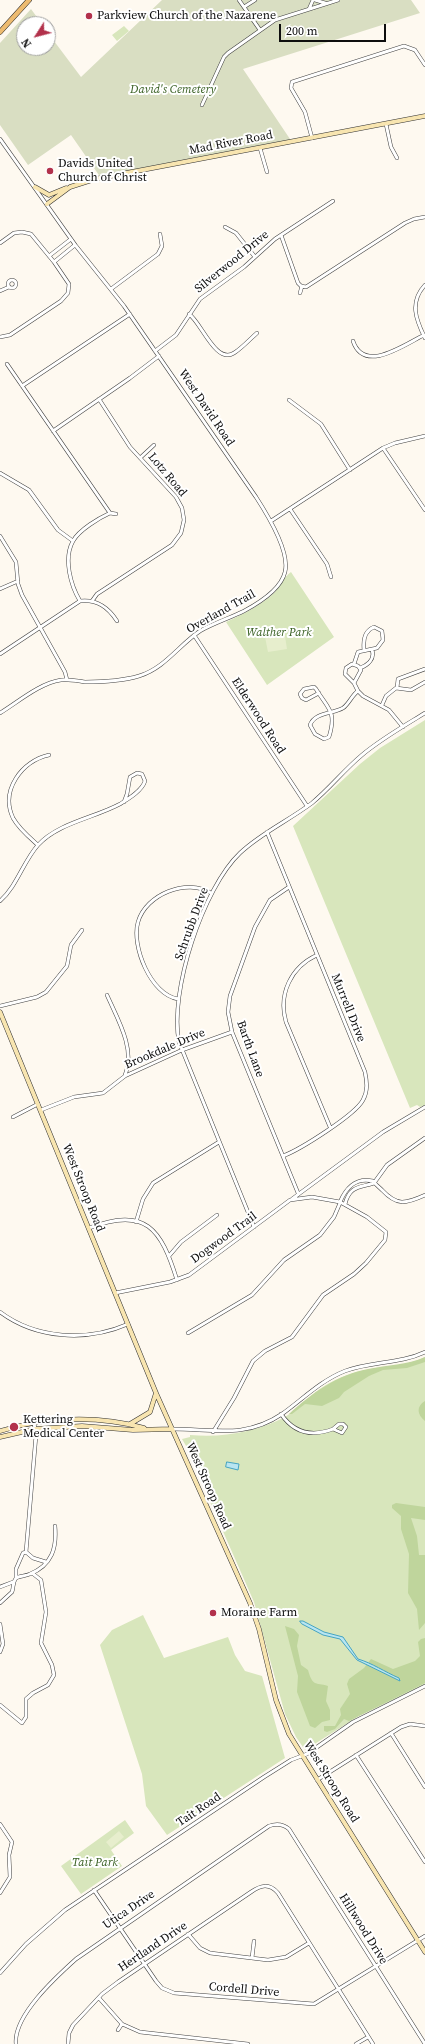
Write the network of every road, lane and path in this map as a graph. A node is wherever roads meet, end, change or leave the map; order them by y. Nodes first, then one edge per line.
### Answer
1 (29, 0) edge
2 (239, 0) edge
3 (254, 0) edge
4 (314, 0) edge
5 (338, 0) edge
6 (326, 4) junction
7 (244, 7) junction
8 (309, 9) junction
9 (260, 30) junction
10 (0, 32) edge
11 (425, 65) edge
12 (202, 105) dead end
13 (425, 116) edge
14 (386, 124) junction
15 (312, 138) junction
16 (0, 139) edge
17 (260, 148) junction
18 (397, 158) dead end
19 (267, 172) dead end
20 (35, 186) junction
21 (70, 187) junction
22 (333, 200) dead end
23 (47, 204) junction
24 (425, 218) edge
25 (226, 226) dead end
26 (160, 234) dead end
27 (281, 235) junction
28 (71, 239) junction
29 (0, 243) edge
30 (75, 245) junction
31 (49, 256) junction
32 (255, 257) junction
33 (54, 262) junction
34 (425, 285) edge
35 (302, 286) junction
36 (9, 287) dead end
37 (111, 289) junction
38 (0, 291) edge
39 (300, 293) dead end
40 (130, 314) junction
41 (189, 314) junction
42 (257, 332) dead end
43 (0, 337) edge
44 (424, 337) edge
45 (353, 341) dead end
46 (156, 351) junction
47 (159, 356) junction
48 (7, 364) dead end
49 (22, 386) junction
50 (99, 399) junction
51 (289, 400) dead end
52 (53, 430) junction
53 (425, 436) edge
54 (154, 445) dead end
55 (383, 448) junction
56 (140, 458) junction
57 (350, 470) junction
58 (0, 473) edge
59 (290, 509) junction
60 (425, 510) edge
61 (110, 514) junction
62 (116, 514) dead end
63 (271, 521) junction
64 (0, 536) edge
65 (73, 541) junction
66 (330, 578) dead end
67 (18, 581) junction
68 (0, 588) edge
69 (80, 601) junction
70 (92, 601) junction
71 (117, 621) dead end
72 (40, 627) junction
73 (194, 636) junction
74 (364, 650) junction
75 (372, 650) junction
76 (0, 654) edge
77 (354, 664) junction
78 (360, 668) junction
79 (425, 669) edge
80 (67, 680) junction
81 (354, 682) junction
82 (425, 682) edge
83 (397, 688) junction
84 (358, 690) junction
85 (318, 693) junction
86 (382, 705) junction
87 (331, 712) junction
88 (0, 713) edge
89 (425, 713) edge
90 (403, 726) junction
91 (49, 755) dead end
92 (124, 802) junction
93 (307, 806) junction
94 (267, 832) junction
95 (38, 845) junction
96 (289, 886) junction
97 (211, 894) junction
98 (0, 901) edge
99 (82, 930) dead end
100 (317, 955) junction
101 (108, 995) dead end
102 (178, 999) junction
103 (0, 1006) edge
104 (0, 1012) edge
105 (232, 1032) junction
106 (182, 1050) junction
107 (125, 1076) junction
108 (38, 1104) junction
109 (425, 1107) edge
110 (41, 1110) junction
111 (13, 1117) dead end
112 (330, 1127) junction
113 (425, 1138) edge
114 (219, 1142) junction
115 (283, 1156) junction
116 (365, 1180) junction
117 (374, 1183) junction
118 (365, 1184) junction
119 (351, 1185) junction
120 (353, 1191) junction
121 (298, 1193) junction
122 (425, 1195) edge
123 (342, 1198) junction
124 (346, 1199) junction
125 (290, 1200) junction
126 (340, 1202) junction
127 (345, 1204) junction
128 (217, 1214) dead end
129 (136, 1222) junction
130 (254, 1227) junction
131 (88, 1228) junction
132 (169, 1256) junction
133 (177, 1280) junction
134 (115, 1293) junction
135 (0, 1312) edge
136 (128, 1324) junction
137 (188, 1333) dead end
138 (425, 1352) edge
139 (156, 1393) junction
140 (281, 1414) junction
141 (34, 1423) junction
142 (130, 1424) junction
143 (146, 1428) junction
144 (35, 1429) junction
145 (172, 1429) junction
146 (333, 1429) dead end
147 (0, 1431) edge
148 (213, 1432) junction
149 (0, 1437) edge
150 (55, 1526) dead end
151 (26, 1552) junction
152 (46, 1562) junction
153 (32, 1573) junction
154 (16, 1577) junction
155 (13, 1582) junction
156 (0, 1587) edge
157 (0, 1602) edge
158 (0, 1624) edge
159 (0, 1652) edge
160 (425, 1686) edge
161 (0, 1705) edge
162 (425, 1726) edge
163 (391, 1733) junction
164 (356, 1755) junction
165 (301, 1756) junction
166 (317, 1780) junction
167 (425, 1787) edge
168 (0, 1824) edge
169 (285, 1826) joint
170 (425, 1862) edge
171 (94, 1890) junction
172 (0, 1893) edge
173 (120, 1928) junction
174 (188, 1934) junction
175 (425, 1936) edge
176 (254, 1940) dead end
177 (418, 1940) junction
178 (309, 1943) junction
179 (425, 1952) edge
180 (252, 1958) junction
181 (144, 1964) junction
182 (376, 1967) junction
183 (0, 1973) edge
184 (339, 1990) junction
185 (98, 1998) junction
186 (122, 2024) junction
187 (118, 2030) dead end
188 (368, 2037) junction
189 (16, 2044) edge
190 (68, 2044) edge
191 (248, 2044) edge
192 (356, 2044) edge
193 (373, 2044) edge
194 (424, 2044) edge

1 - 10 main road
2 - 7 street
3 - 7 street
4 - 6 street
4 - 8 street
5 - 6 street
6 - 8 street
7 - 9 street
8 - 9 street
9 - 12 street
11 - 15 street
13 - 14 main road, Mad River Road
14 - 15 main road, Mad River Road
14 - 18 street
15 - 17 main road, Mad River Road
16 - 20 street, West David Road
17 - 19 street
17 - 21 main road, Mad River Road
20 - 21 main road
20 - 23 street, West David Road
21 - 23 main road, Mad River Road
22 - 27 street, Silverwood Drive
23 - 28 street, West David Road
24 - 35 street
25 - 32 street
26 - 37 street
27 - 32 street, Silverwood Drive
27 - 35 street
28 - 30 street, West David Road
28 - 31 street
29 - 31 street
30 - 33 street
30 - 37 street, West David Road
31 - 33 street
32 - 41 street, Silverwood Drive
33 - 43 street
34 - 44 street
35 - 39 street
36 - 38 street
37 - 40 street, West David Road
40 - 46 street, West David Road
40 - 49 street
41 - 42 street
41 - 46 street, Silverwood Drive
44 - 45 street
46 - 47 street, West David Road
47 - 50 street
47 - 63 street, West David Road
48 - 49 street
49 - 52 street
50 - 52 street
50 - 56 street, Lotz Road
51 - 57 street
52 - 61 street
53 - 55 street
54 - 56 street
55 - 57 street
55 - 60 street
56 - 70 street, Lotz Road
57 - 59 street
58 - 65 street
59 - 63 street
59 - 66 street
61 - 62 street
61 - 65 street
63 - 73 street, Overland Trail
64 - 67 street
65 - 69 street
67 - 68 street
67 - 72 street
69 - 70 street
69 - 72 street
70 - 71 street
72 - 76 street
72 - 80 street
73 - 80 street, Overland Trail
73 - 93 street, Elderwood Road
74 - 75 street
74 - 75 street
74 - 77 street
75 - 78 street
77 - 78 street
77 - 81 street
78 - 81 street
79 - 83 street
80 - 88 street, Overland Trail
81 - 84 street
82 - 83 street
83 - 86 street
84 - 86 street
84 - 87 street
85 - 85 street
85 - 87 street
86 - 90 street
87 - 87 street
89 - 90 street, Schrubb Drive
90 - 93 street, Schrubb Drive
91 - 95 street
92 - 92 street
92 - 95 street
93 - 94 street, Schrubb Drive
94 - 96 street, Murrell Drive
94 - 97 street, Schrubb Drive
95 - 98 street
96 - 100 street, Murrell Drive
96 - 105 street, Barth Lane
97 - 102 street, Schrubb Drive
97 - 102 street
99 - 103 street
100 - 112 street
100 - 112 street, Murrell Drive
101 - 107 street
102 - 106 street, Schrubb Drive
104 - 108 main road, West Stroop Road
105 - 106 street, Brookdale Drive
105 - 115 street, Barth Lane
106 - 107 street, Brookdale Drive
106 - 114 street, Schrubb Drive
107 - 110 street, Brookdale Drive
108 - 110 main road, West Stroop Road
108 - 111 street
109 - 121 street
110 - 131 main road, West Stroop Road
112 - 115 street, Murrell Drive
113 - 117 street
114 - 129 street
114 - 130 street, Schrubb Drive
115 - 121 street, Barth Lane
116 - 117 street
116 - 118 street
116 - 119 street
117 - 118 street
117 - 122 street
118 - 120 street
119 - 120 street
119 - 123 street
120 - 124 street
121 - 125 street
123 - 124 street
123 - 126 street
124 - 127 street
125 - 126 street
125 - 130 street, Dogwood Trail
126 - 127 street
126 - 137 street
127 - 148 street
128 - 132 street
129 - 131 street
129 - 132 street
130 - 133 street, Dogwood Trail
131 - 134 main road, West Stroop Road
132 - 133 street
133 - 134 street, Dogwood Trail
134 - 136 main road, West Stroop Road
135 - 136 street
136 - 139 main road, West Stroop Road
138 - 140 street
139 - 142 main road
139 - 145 main road, West Stroop Road
140 - 146 street
140 - 148 street
141 - 142 main road
141 - 144 street
141 - 147 main road
142 - 143 main road
143 - 144 main road
143 - 145 main road
144 - 149 main road
144 - 151 street
145 - 148 street
145 - 165 main road, West Stroop Road
150 - 152 street
151 - 152 street
151 - 154 street
152 - 153 street
153 - 154 street
153 - 161 street
154 - 155 street
155 - 156 street
155 - 157 street
158 - 159 street
160 - 165 street, Tait Road
162 - 163 street
163 - 164 street
163 - 167 street
164 - 166 street
164 - 170 street
165 - 166 main road, West Stroop Road
165 - 171 street, Tait Road
166 - 177 main road, West Stroop Road
168 - 172 street
169 - 173 street, Utica Drive
169 - 182 street, Hillwood Drive
171 - 173 street, Cordell Drive
171 - 183 street, Tait Road
173 - 181 street, Cordell Drive
173 - 189 street, Utica Drive
174 - 178 street, Hertland Drive
174 - 180 street
174 - 181 street, Hertland Drive
175 - 177 street, Cordell Drive
176 - 180 street
177 - 179 main road, West Stroop Road
177 - 182 street, Cordell Drive
178 - 180 street
178 - 184 street
181 - 184 street, Cordell Drive
181 - 185 street, Hertland Drive
182 - 184 street, Cordell Drive
182 - 194 street, Hillwood Drive
184 - 188 street
185 - 186 street
185 - 190 street, Hertland Drive
186 - 187 street
186 - 191 street
188 - 192 street
188 - 193 street

